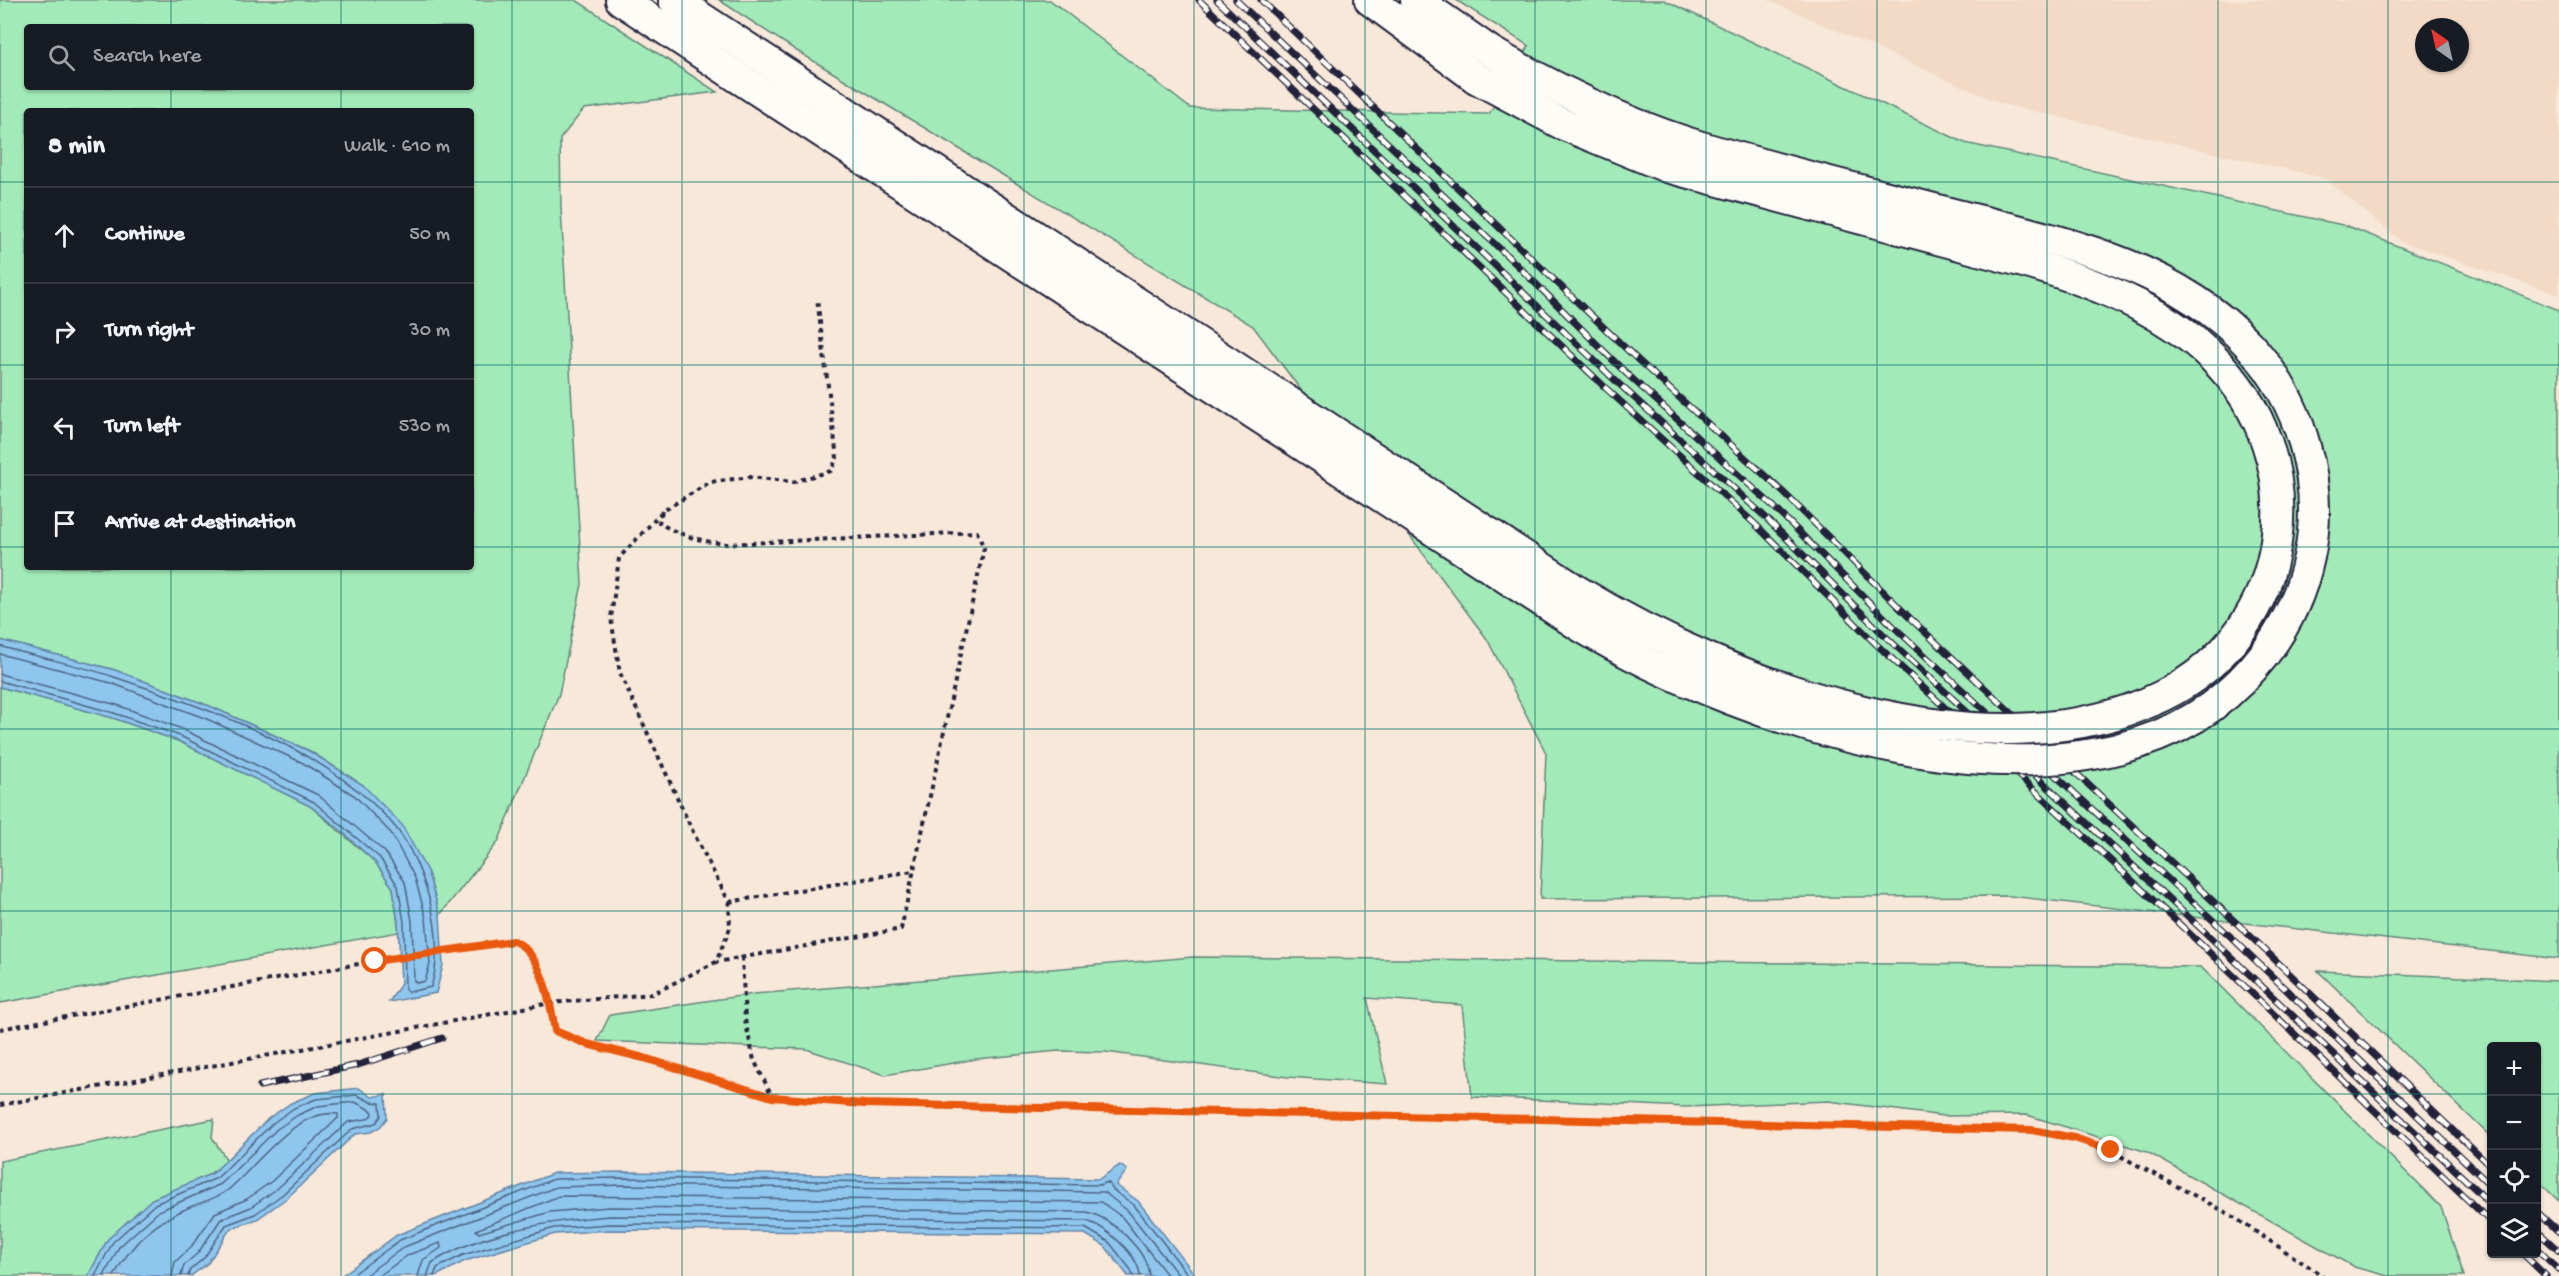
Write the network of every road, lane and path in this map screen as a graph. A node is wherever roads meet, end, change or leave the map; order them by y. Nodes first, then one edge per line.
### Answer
1 (621, 0) edge
2 (674, 0) edge
3 (1370, 0) edge
4 (1416, 0) edge
5 (747, 65) junction
6 (817, 298) dead end
7 (663, 511) junction
8 (913, 871) junction
9 (729, 902) junction
10 (742, 957) junction
11 (716, 962) junction
12 (551, 1003) junction
13 (0, 1029) edge
14 (772, 1097) junction
15 (0, 1105) edge
16 (2324, 1276) edge

1 - 5 highway
2 - 5 highway
3 - 5 highway, bridge
4 - 5 highway, bridge
6 - 7 path
7 - 8 path
7 - 9 path
8 - 9 path
8 - 10 path
9 - 11 path
10 - 11 path
10 - 14 path
11 - 12 path
12 - 13 path
12 - 14 path
12 - 15 path
14 - 16 path

